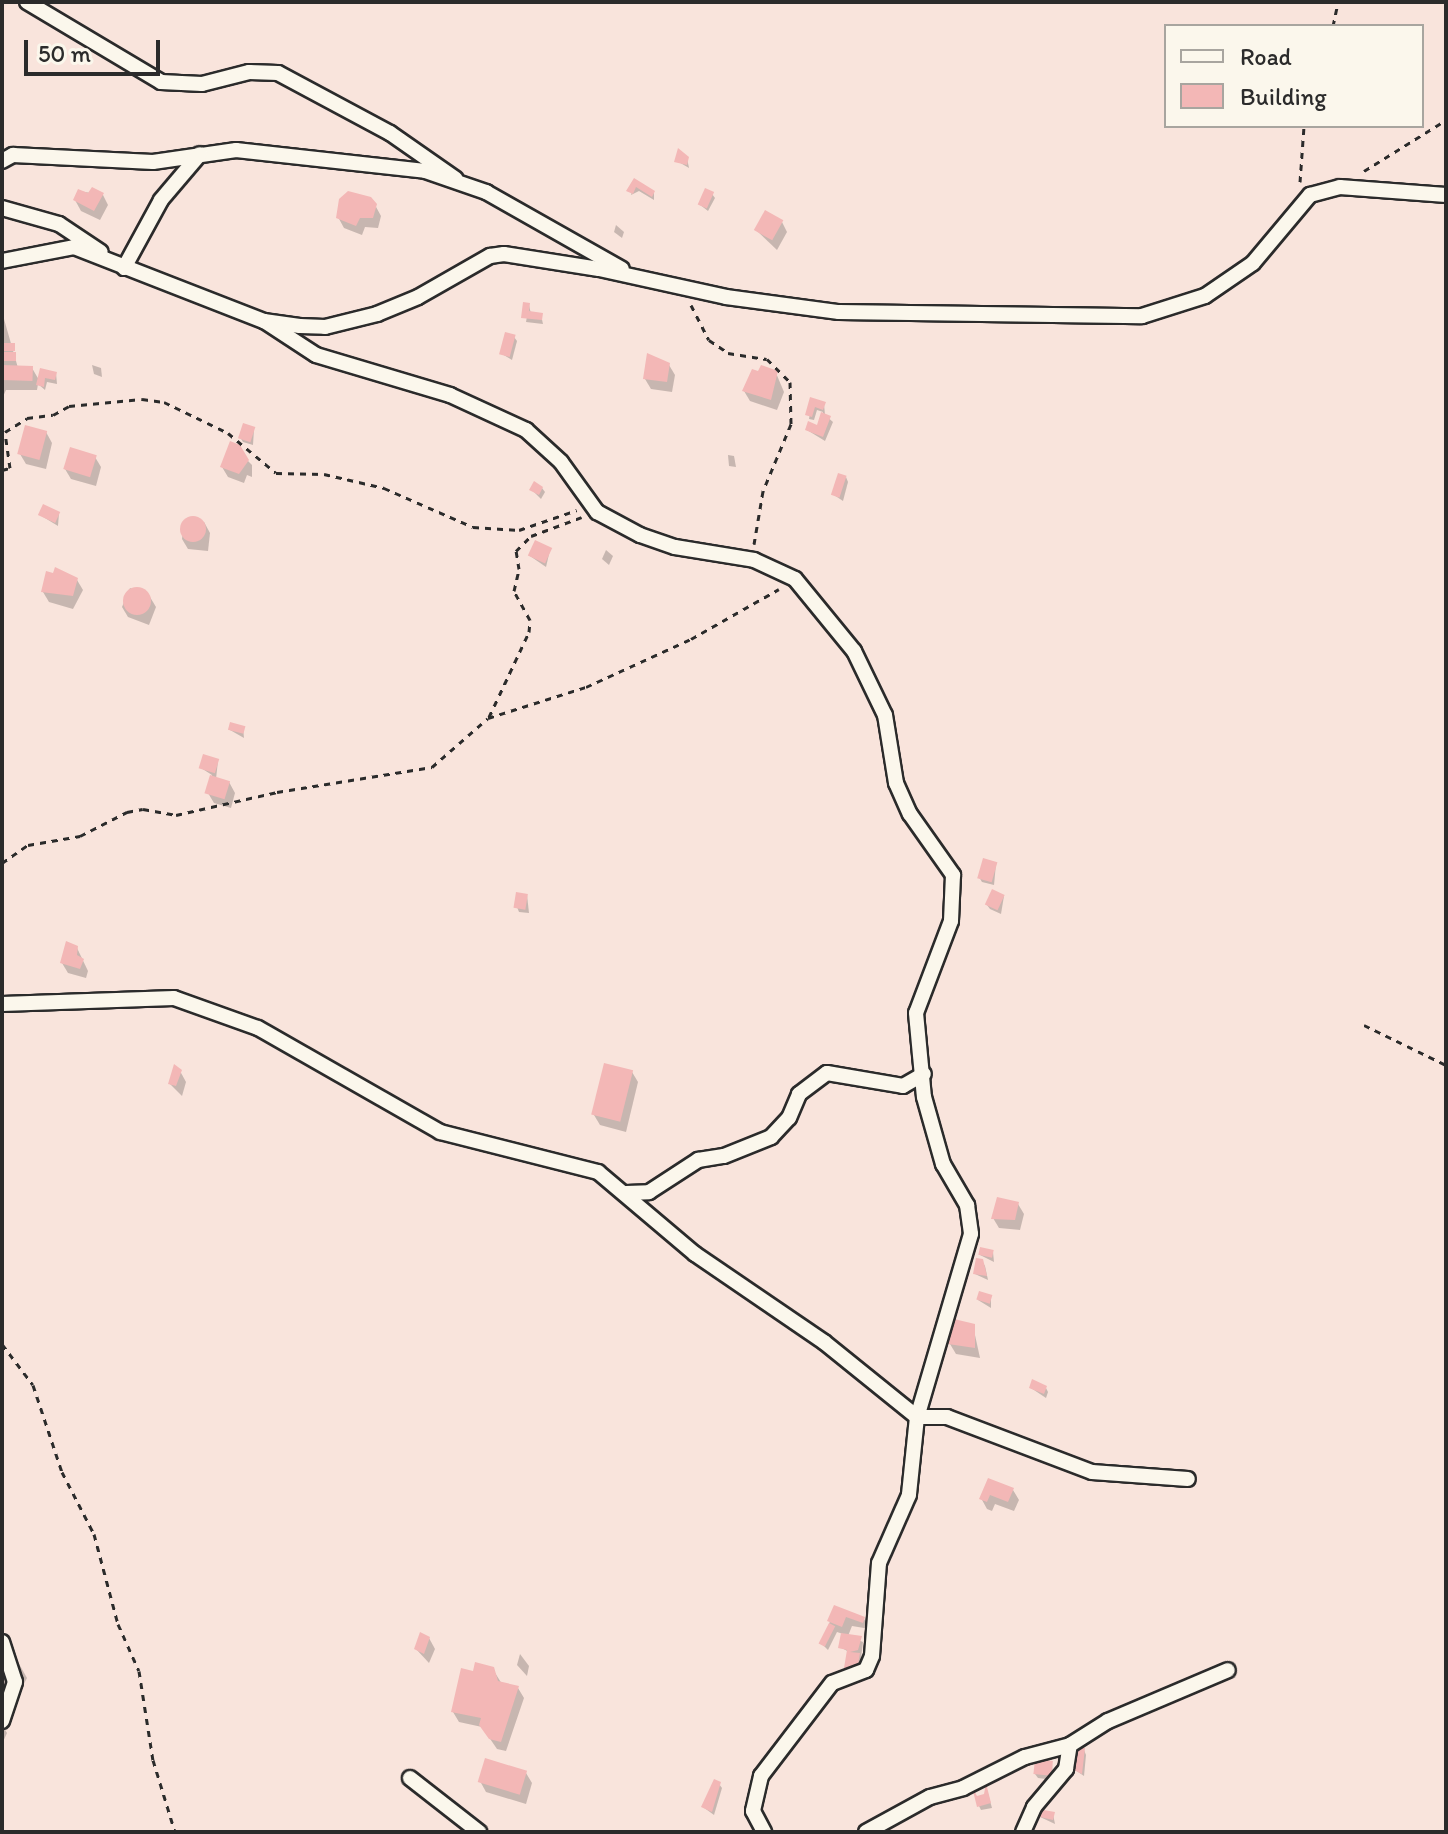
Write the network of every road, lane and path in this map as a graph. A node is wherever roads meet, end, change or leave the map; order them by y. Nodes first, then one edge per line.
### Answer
1 (27, 2) edge
2 (1338, 2) edge
3 (1333, 24) edge
4 (1446, 120) edge
5 (1304, 128) edge
6 (200, 154) junction
7 (2, 161) edge
8 (458, 181) junction
9 (1340, 187) junction
10 (1446, 195) edge
11 (1300, 207) junction
12 (2, 208) edge
13 (2, 261) edge
14 (118, 264) junction
15 (639, 278) junction
16 (685, 289) junction
17 (264, 321) junction
18 (2, 470) edge
19 (594, 508) junction
20 (754, 560) junction
21 (795, 579) junction
22 (488, 718) junction
23 (2, 863) edge
24 (2, 1004) edge
25 (1364, 1025) dead end
26 (1446, 1065) edge
27 (924, 1074) junction
28 (626, 1193) junction
29 (2, 1344) edge
30 (917, 1417) junction
31 (1188, 1479) dead end
32 (2, 1642) edge
33 (1228, 1670) dead end
34 (2, 1721) edge
35 (1070, 1745) junction
36 (410, 1778) dead end
37 (175, 1832) edge
38 (479, 1832) edge
39 (764, 1832) edge
40 (866, 1832) edge
41 (1023, 1832) edge

1 - 8 street
2 - 3 path
4 - 9 path
5 - 11 path
6 - 7 street
6 - 8 street
6 - 14 street
8 - 15 street
9 - 10 street
9 - 11 street
11 - 16 street
12 - 14 street
13 - 14 street
14 - 17 street
15 - 16 street
15 - 17 street
16 - 20 path
17 - 19 street
18 - 19 path
19 - 20 street
19 - 22 path
20 - 21 street
21 - 22 path
21 - 27 street
22 - 23 path
24 - 28 street
25 - 26 path
27 - 28 street
27 - 30 street
28 - 30 street
29 - 37 path
30 - 31 street
30 - 39 street
32 - 34 street
33 - 35 street
35 - 40 street
35 - 41 street
36 - 38 street

